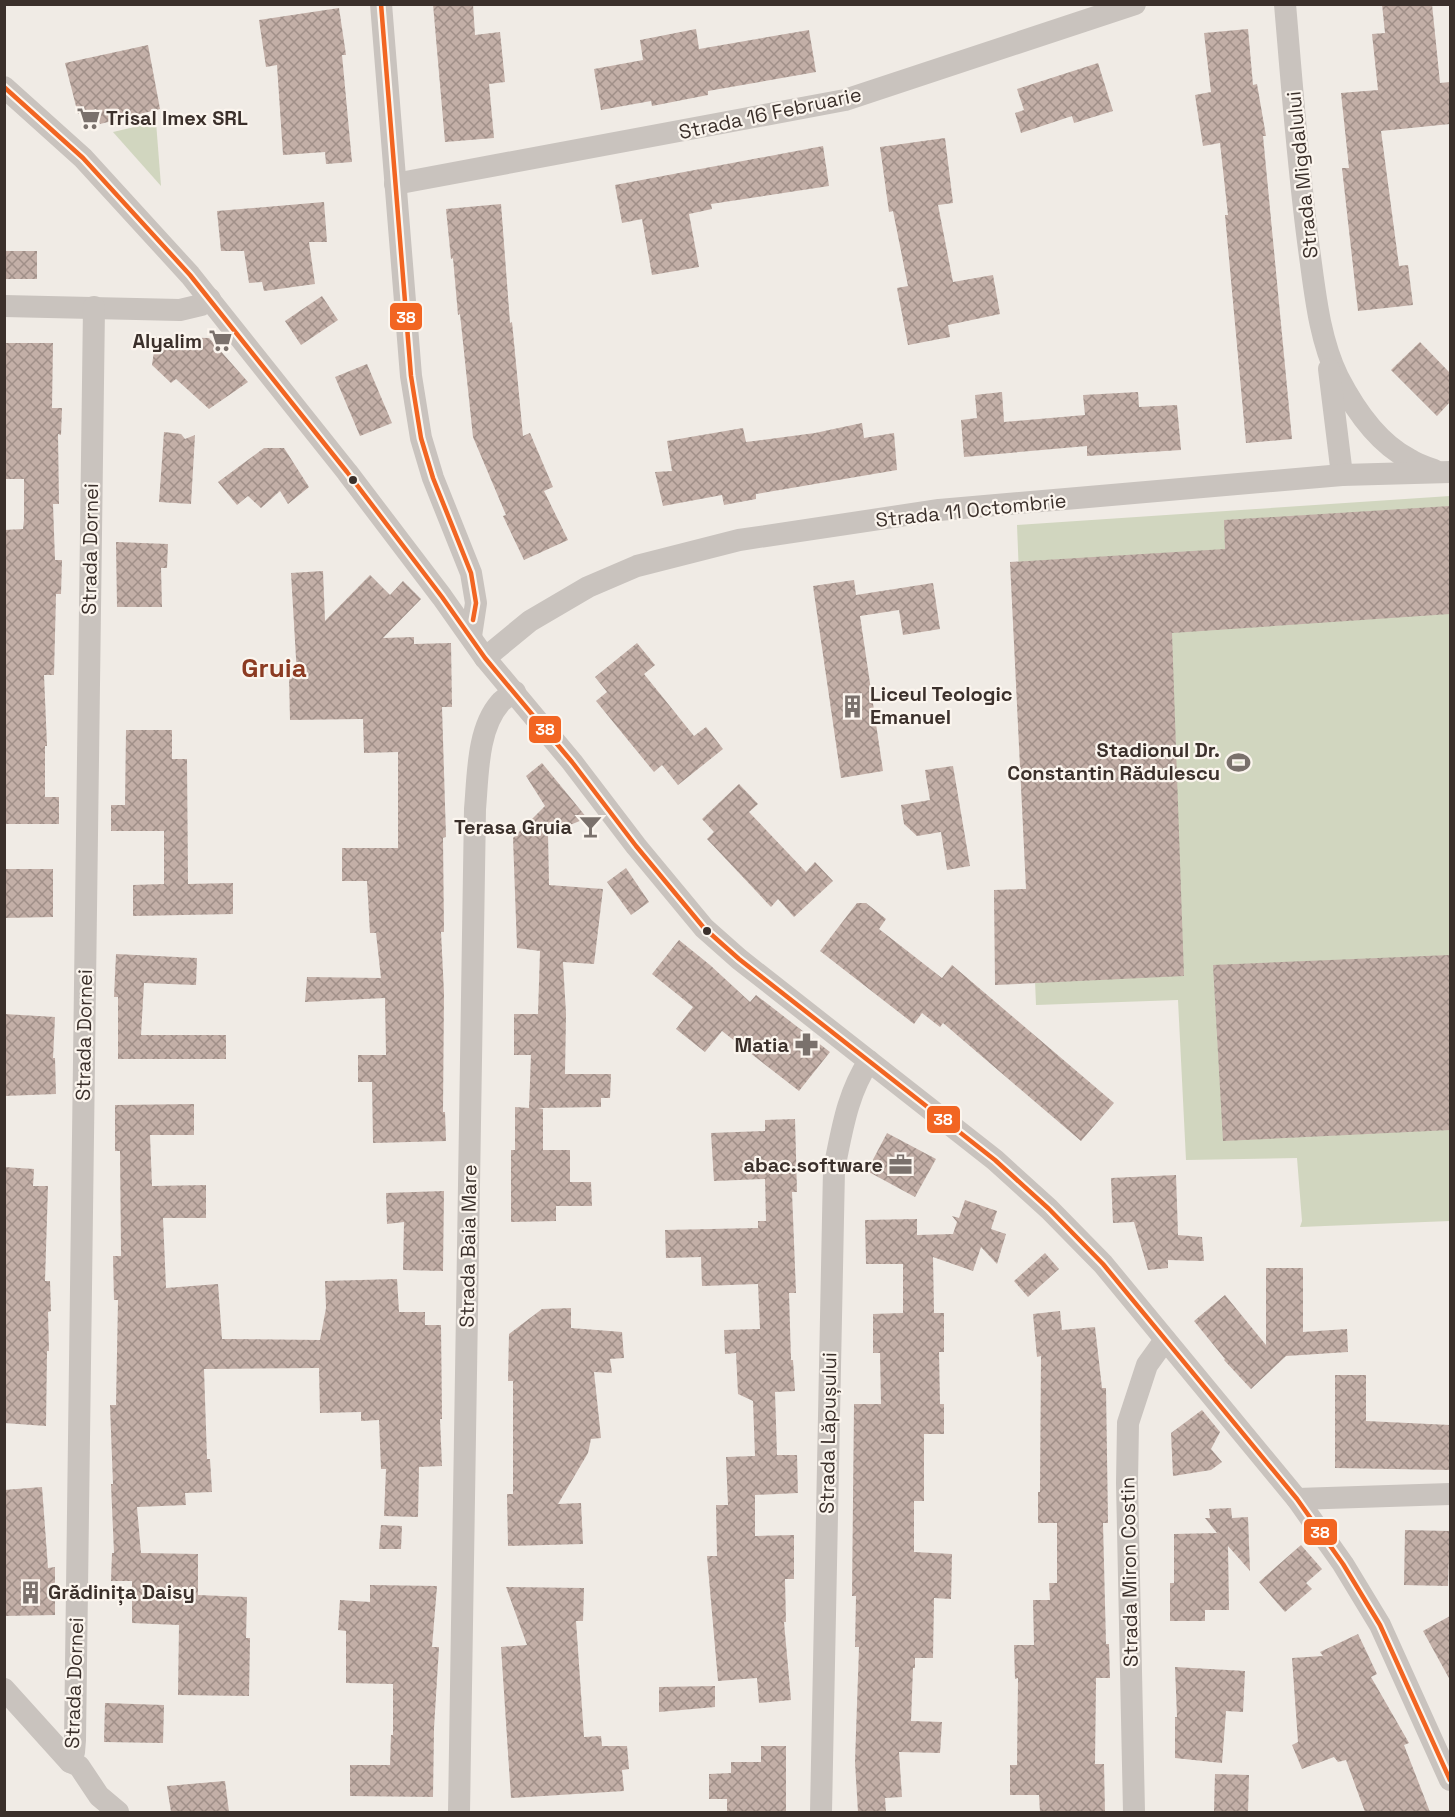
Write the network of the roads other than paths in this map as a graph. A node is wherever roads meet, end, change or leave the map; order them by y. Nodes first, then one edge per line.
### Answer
1 (381, 4) edge
2 (1135, 4) edge
3 (1285, 4) edge
4 (4, 87) edge
5 (395, 184) junction
6 (210, 299) junction
7 (4, 306) edge
8 (94, 307) junction
9 (1326, 344) junction
10 (1445, 472) edge
11 (1342, 475) junction
12 (471, 636) junction
13 (485, 658) junction
14 (515, 692) junction
15 (868, 1061) junction
16 (1166, 1340) junction
17 (1450, 1494) edge
18 (1297, 1498) junction
19 (4, 1689) edge
20 (70, 1762) junction
21 (1450, 1780) edge
22 (118, 1812) edge
23 (459, 1812) edge
24 (821, 1812) edge
25 (1134, 1812) edge

1 - 5 street
2 - 5 street, Strada 16 Februarie
3 - 9 street, Strada Migdalului
4 - 6 street
5 - 12 street
6 - 8 street
6 - 12 street
7 - 8 street
8 - 20 street, Strada Dornei
9 - 10 street, Strada Migdalului
9 - 11 street, Strada Migdalului
10 - 11 street, Strada 11 Octombrie
11 - 13 street, Strada 11 Octombrie
12 - 13 street
13 - 14 street
14 - 15 street
14 - 23 street, Strada Baia Mare
15 - 16 street
15 - 24 street, Strada Lăpușului
16 - 18 street
16 - 25 street, Strada Miron Costin
17 - 18 street
18 - 21 street
19 - 20 street
20 - 22 street

